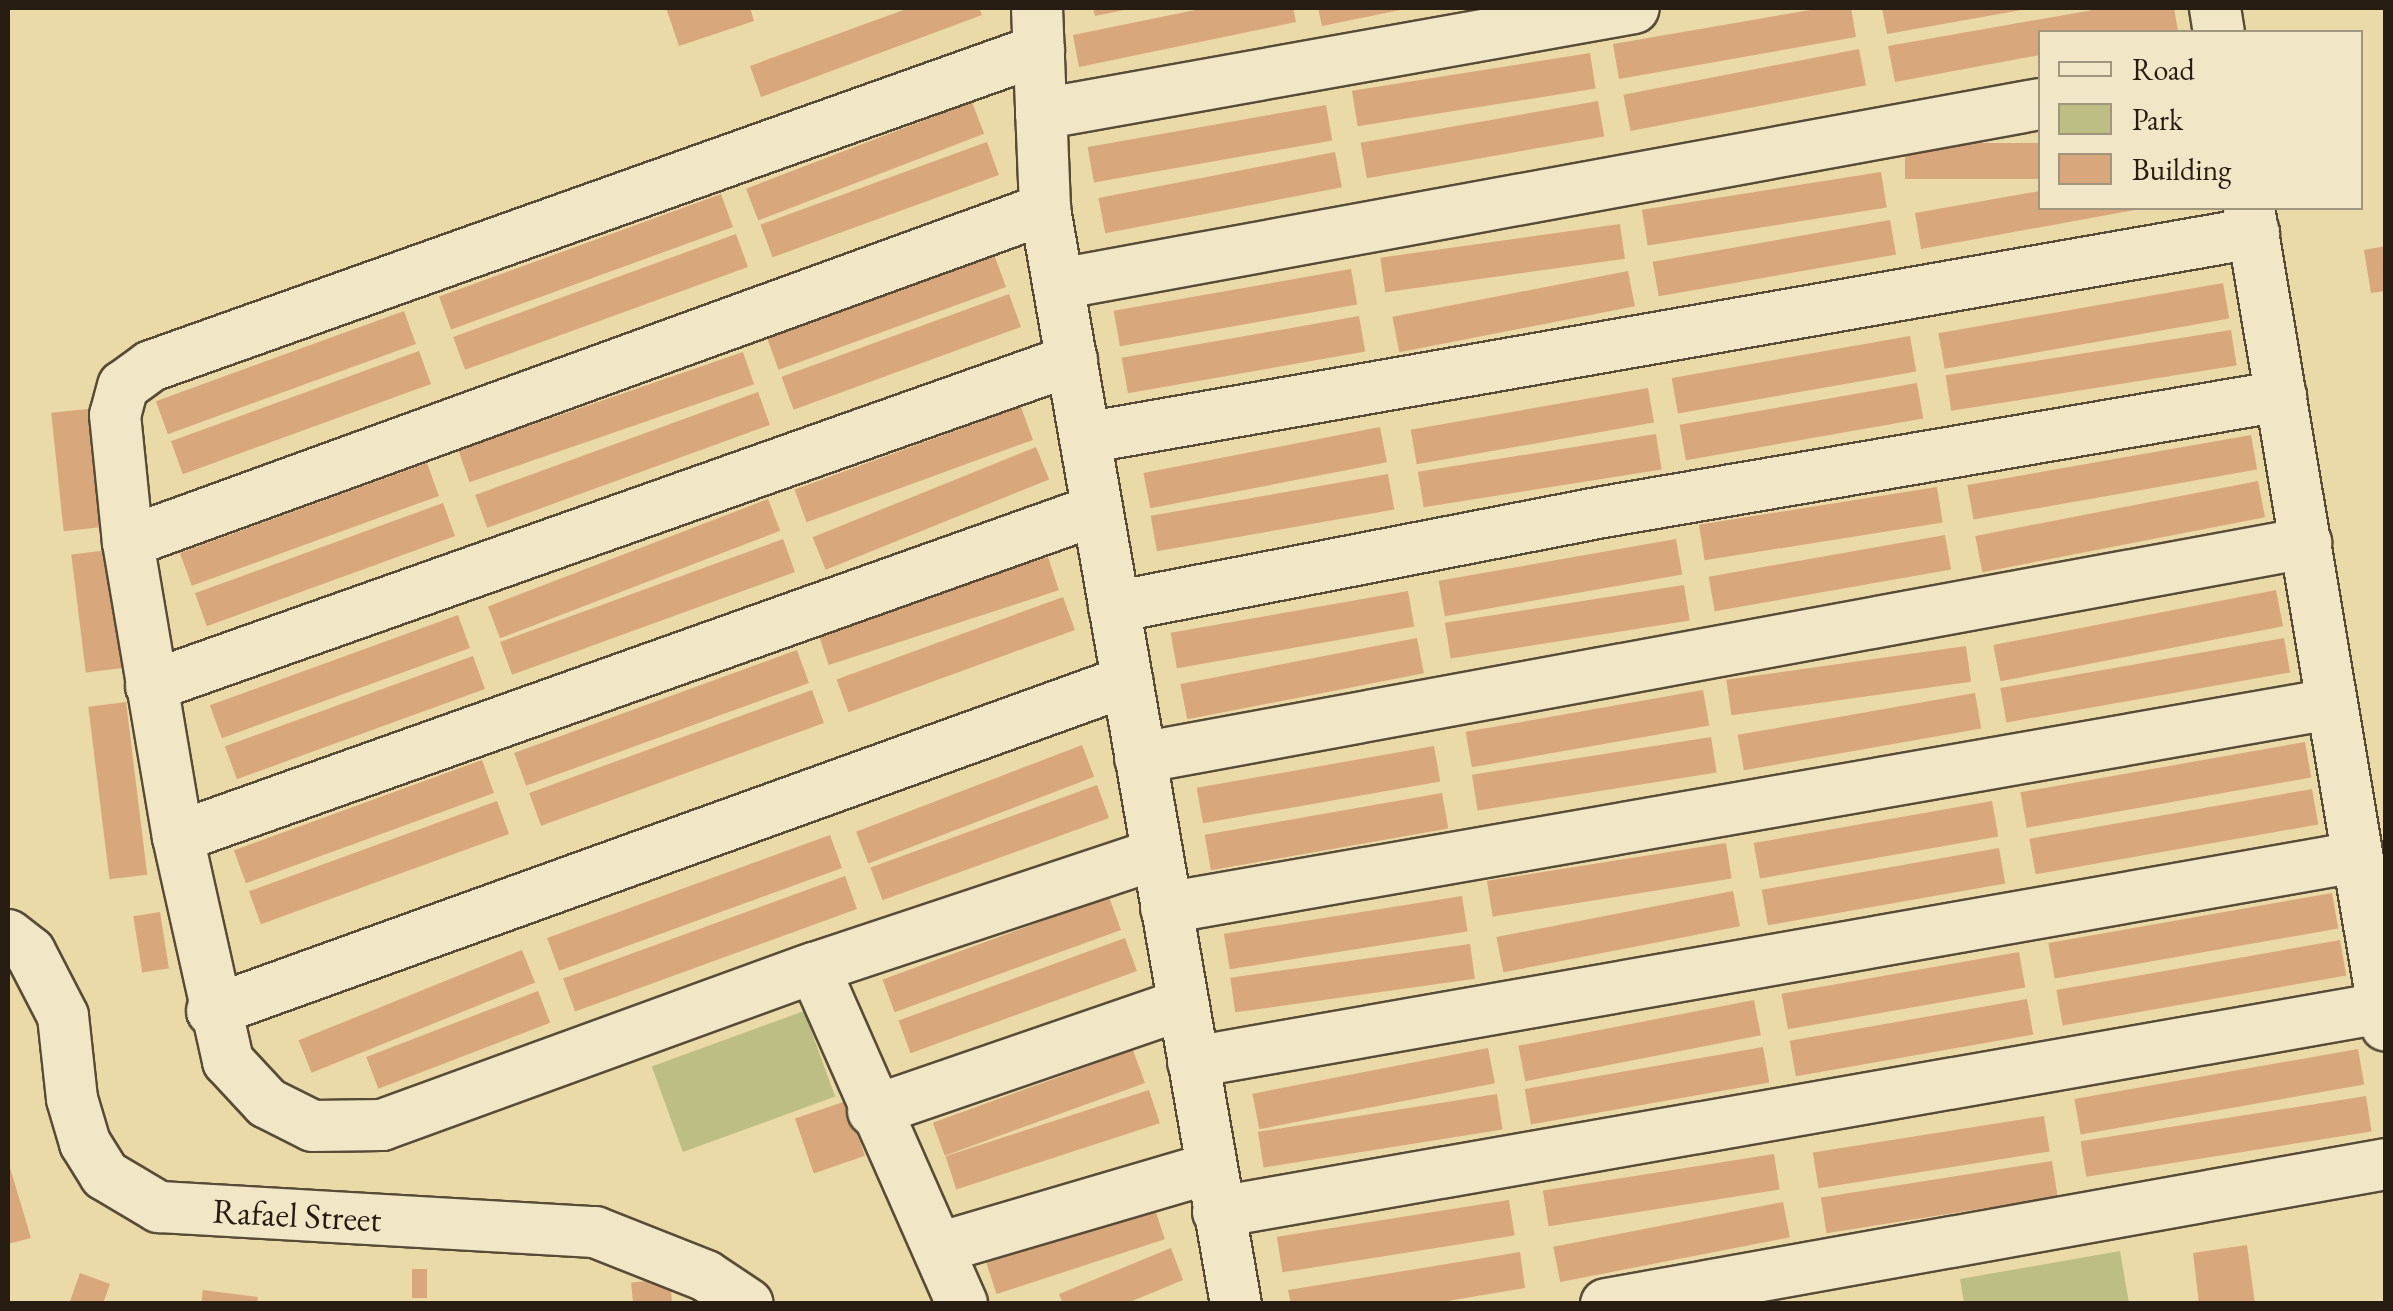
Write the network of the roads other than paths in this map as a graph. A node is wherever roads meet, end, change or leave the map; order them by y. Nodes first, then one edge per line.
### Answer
1 (1634, 8) edge
2 (1038, 29) edge
3 (2038, 104) edge
4 (1041, 114) junction
5 (1046, 209) junction
6 (2251, 220) edge
7 (1058, 284) junction
8 (1072, 360) junction
9 (2281, 396) junction
10 (1085, 438) junction
11 (1097, 510) junction
12 (128, 542) junction
13 (2306, 544) junction
14 (1114, 607) junction
15 (1127, 681) junction
16 (150, 686) junction
17 (2331, 704) junction
18 (1140, 758) junction
19 (178, 837) junction
20 (1157, 854) junction
21 (2357, 858) junction
22 (1166, 908) junction
23 (8, 935) edge
24 (814, 968) junction
25 (1183, 1004) junction
26 (212, 1011) junction
27 (2384, 1017) edge
28 (1193, 1062) junction
29 (873, 1111) junction
30 (2386, 1164) edge
31 (1215, 1190) junction
32 (939, 1248) junction
33 (1843, 1284) edge
34 (748, 1304) edge
35 (962, 1304) edge
36 (1236, 1304) edge
37 (1606, 1304) edge

1 - 4 street
2 - 4 street
2 - 12 street
3 - 7 street
4 - 5 street
5 - 7 street
5 - 12 street
6 - 9 street
6 - 10 street
7 - 8 street
8 - 10 street
8 - 16 street
9 - 13 street
9 - 14 street
10 - 11 street
11 - 14 street
11 - 19 street
12 - 16 street
13 - 17 street
13 - 18 street
14 - 15 street
15 - 18 street
15 - 26 street
16 - 19 street
17 - 21 street
17 - 22 street
18 - 20 street
19 - 26 street
20 - 22 street
20 - 24 street
21 - 27 street
21 - 28 street
22 - 25 street
23 - 34 street, Rafael Street
24 - 26 street
24 - 29 street
25 - 28 street
25 - 29 street
27 - 31 street
28 - 31 street
29 - 32 street
30 - 33 street
31 - 32 street
31 - 36 street
32 - 35 street
33 - 37 street

